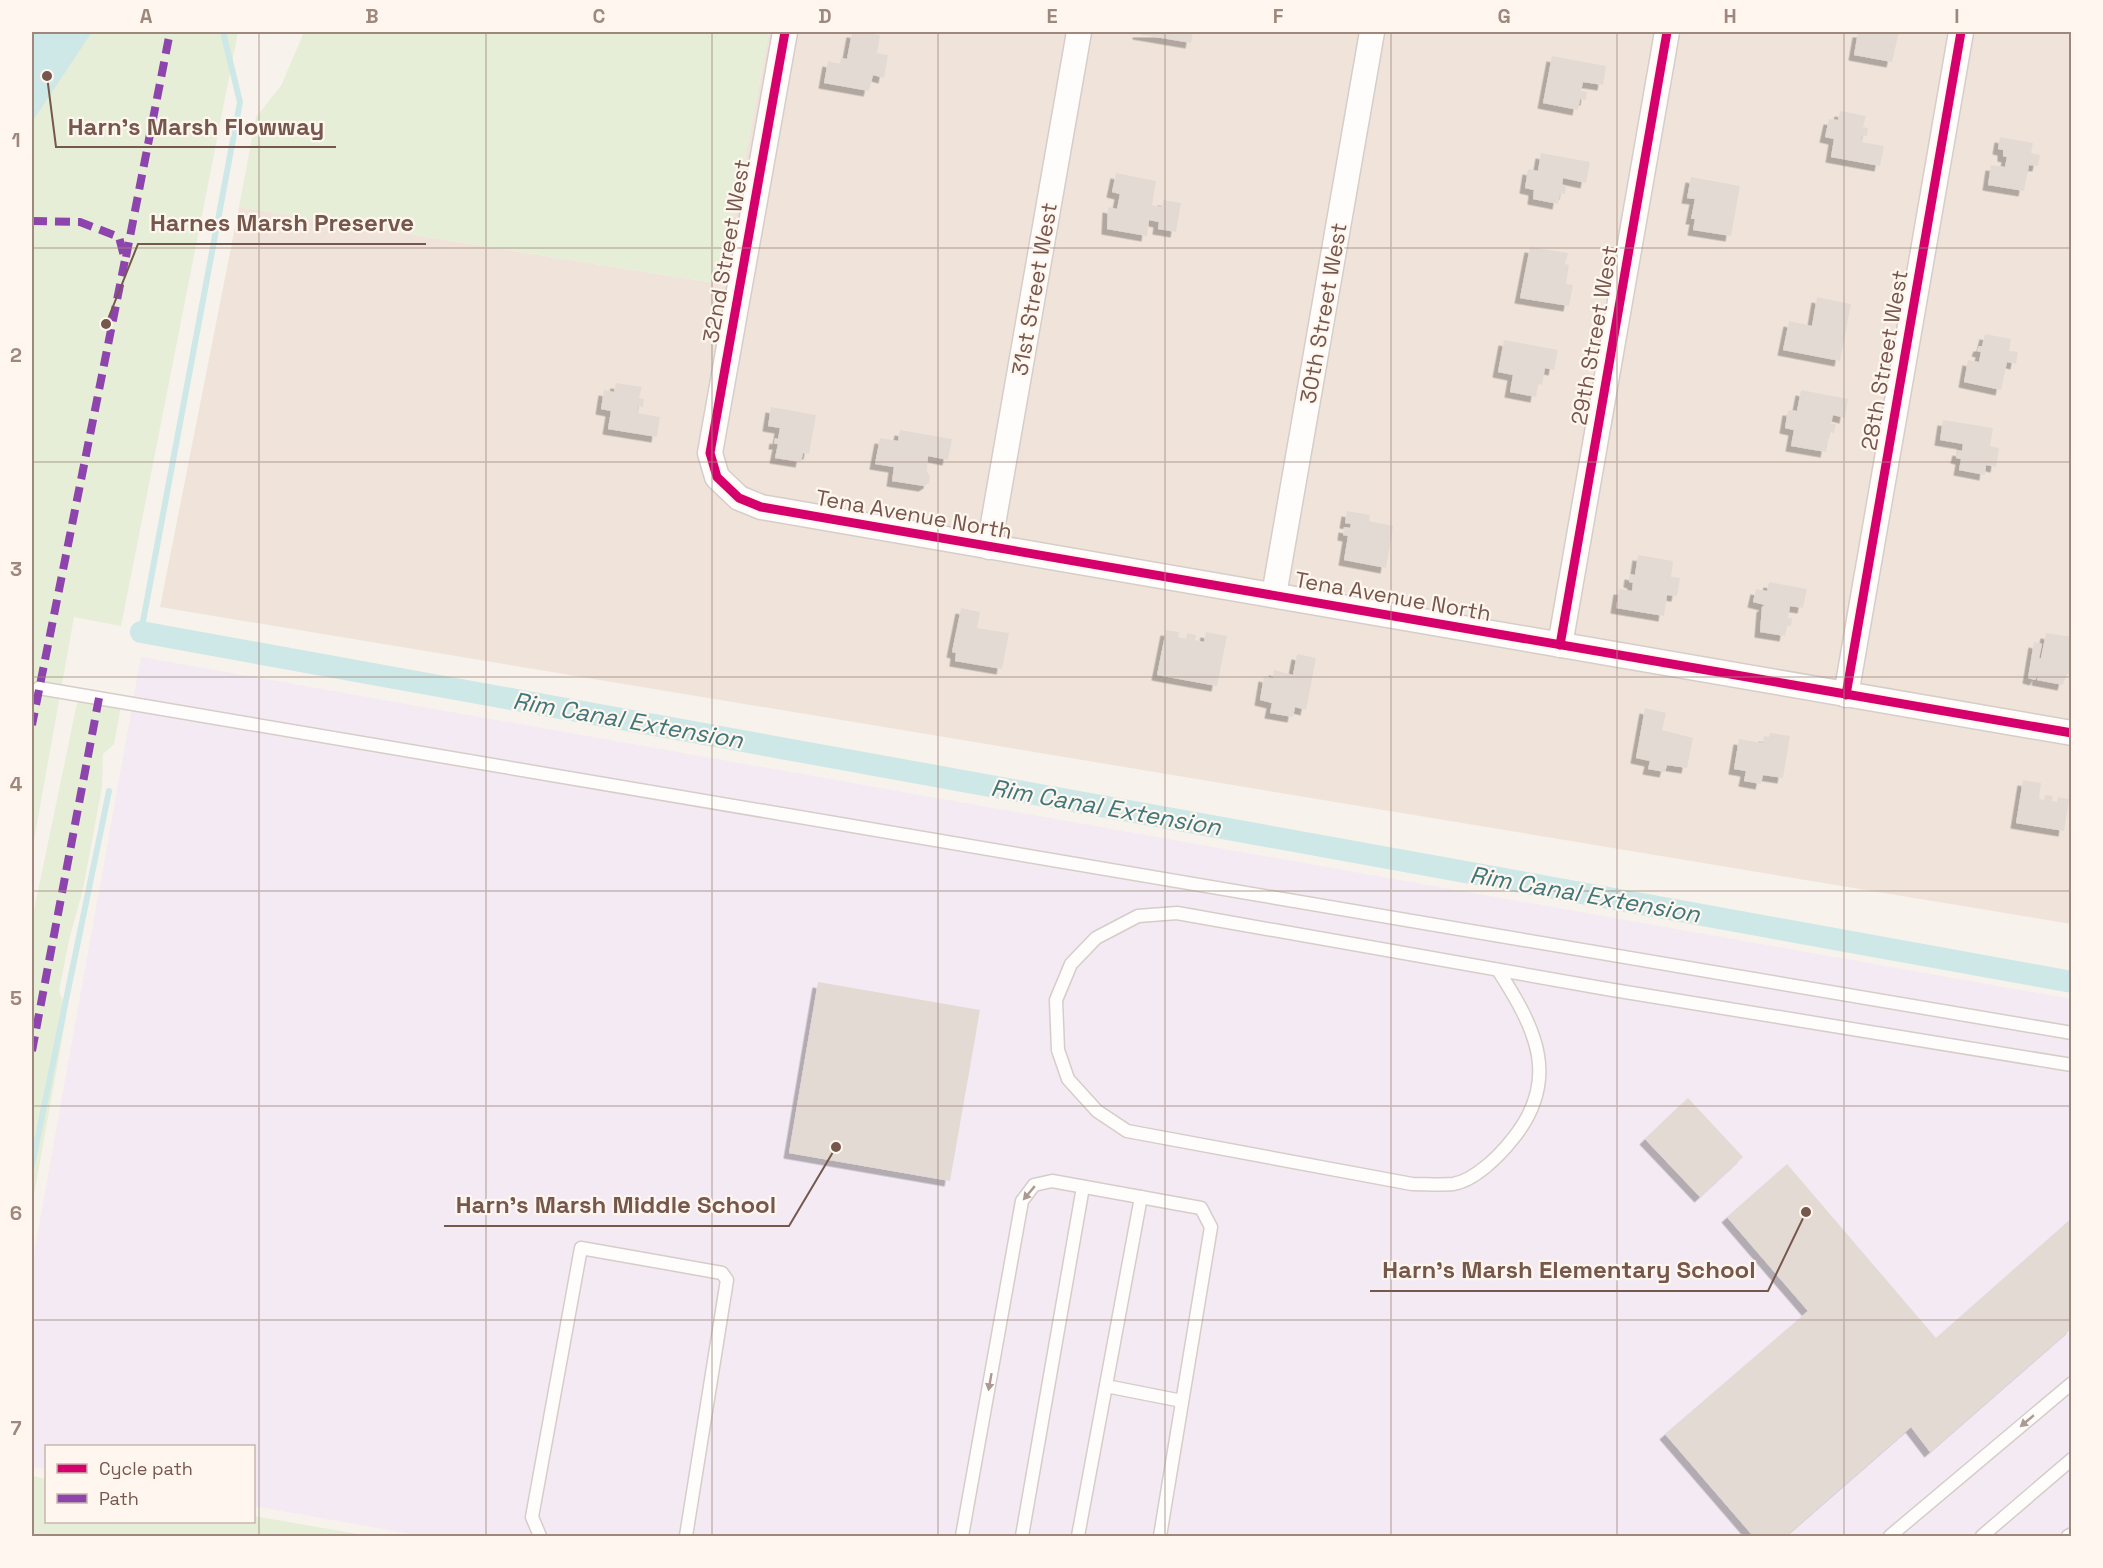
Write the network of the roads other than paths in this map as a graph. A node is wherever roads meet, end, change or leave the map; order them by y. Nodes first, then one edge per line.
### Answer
1 (785, 32) edge
2 (1079, 32) edge
3 (1372, 32) edge
4 (1666, 32) edge
5 (1961, 32) edge
6 (717, 477) joint
7 (989, 547) junction
8 (1274, 595) junction
9 (1560, 645) junction
10 (39, 688) dead end
11 (1846, 695) junction
12 (2072, 733) edge
13 (1498, 970) junction
14 (2072, 1033) edge
15 (2072, 1065) edge
16 (1083, 1187) junction
17 (1141, 1197) junction
18 (2072, 1383) edge
19 (1106, 1386) junction
20 (1182, 1401) junction
21 (2072, 1459) edge
22 (540, 1536) edge
23 (686, 1536) edge
24 (962, 1536) edge
25 (1022, 1536) edge
26 (1078, 1536) edge
27 (1160, 1536) edge
28 (1890, 1536) edge
29 (1982, 1536) edge

1 - 6 street, 32nd Street West
2 - 7 street, 31st Street West
3 - 8 street, 30th Street West
4 - 9 street, 29th Street West
5 - 11 street, 28th Street West
6 - 7 street, Tena Avenue North
7 - 8 street, Tena Avenue North
8 - 9 street, Tena Avenue North
9 - 11 street, Tena Avenue North
10 - 14 lane
11 - 12 street, Tena Avenue North
13 - 13 lane
13 - 15 lane
16 - 17 lane
16 -> 24 lane
16 - 25 lane
17 - 19 lane
17 - 20 lane
18 -> 28 lane
19 - 20 lane
19 - 26 lane
20 - 27 lane
21 - 29 lane
22 - 23 lane

